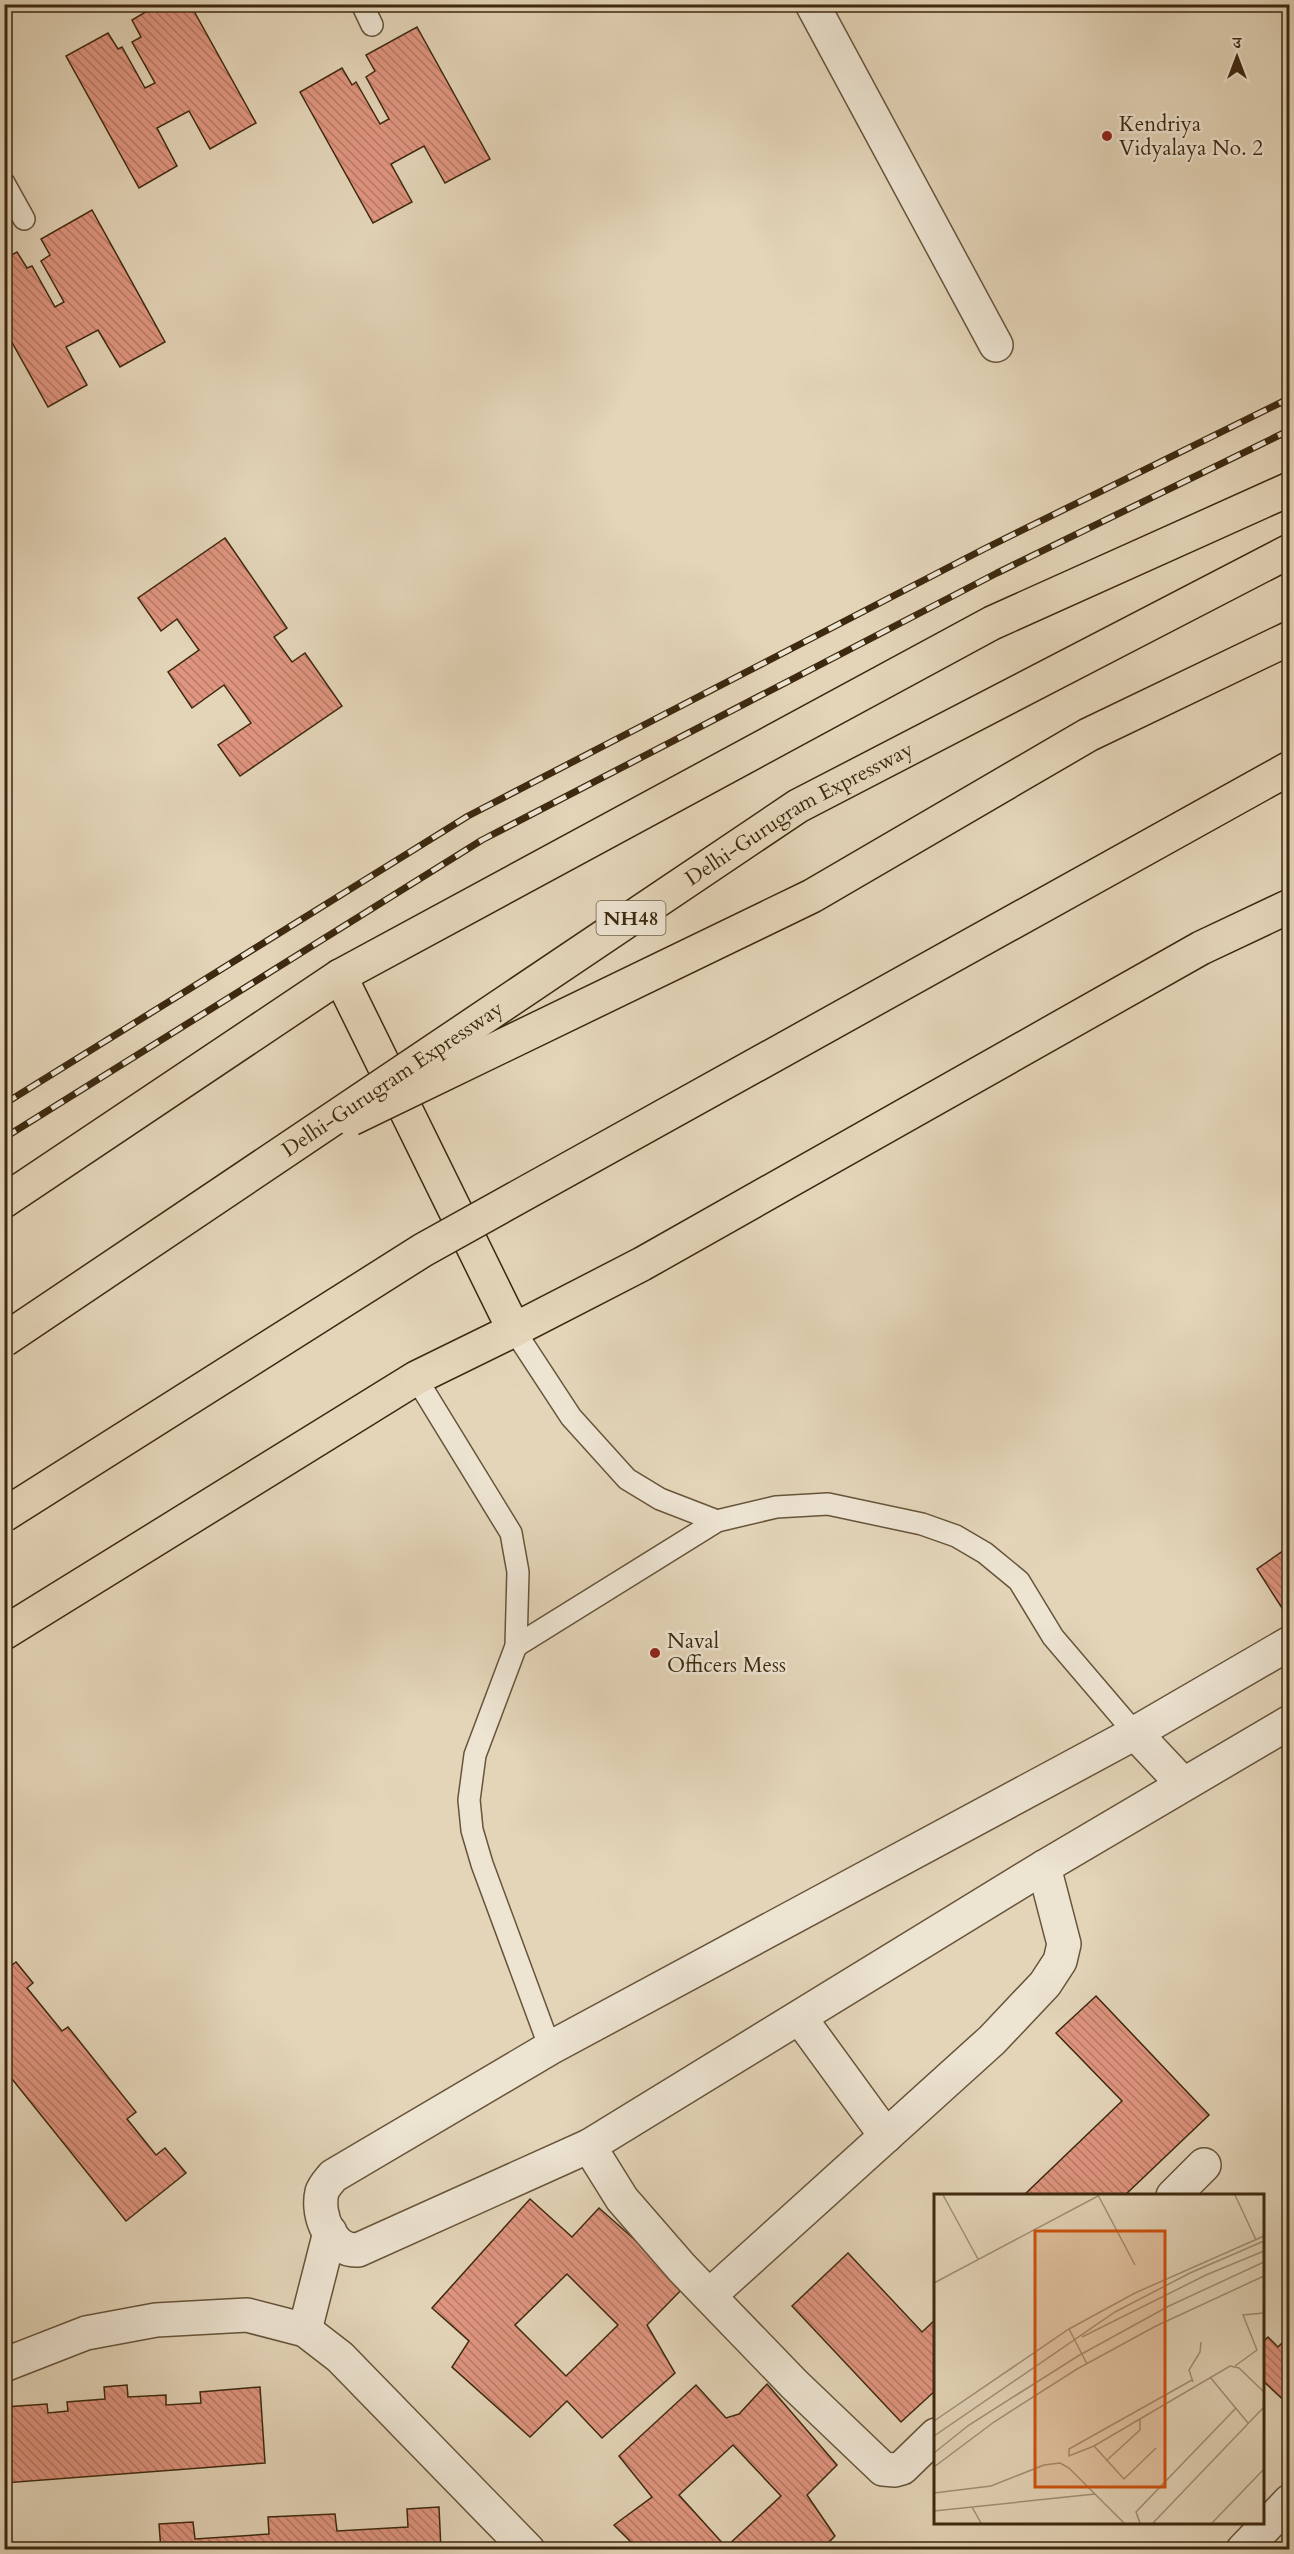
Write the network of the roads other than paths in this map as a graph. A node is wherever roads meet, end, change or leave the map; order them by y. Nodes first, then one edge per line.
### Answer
1 (362, 4) edge
2 (812, 4) edge
3 (372, 25) dead end
4 (4, 183) edge
5 (24, 219) dead end
6 (996, 345) dead end
7 (1290, 489) edge
8 (1290, 551) edge
9 (1290, 638) edge
10 (1290, 768) edge
11 (1290, 906) edge
12 (340, 976) junction
13 (281, 1152) junction
14 (4, 1201) edge
15 (514, 1330) junction
16 (4, 1340) edge
17 (416, 1378) junction
18 (4, 1515) edge
19 (717, 1521) junction
20 (4, 1633) edge
21 (1290, 1643) edge
22 (516, 1646) junction
23 (1290, 1722) edge
24 (1135, 1733) junction
25 (1184, 1784) junction
26 (1044, 1866) junction
27 (800, 2018) junction
28 (550, 2048) junction
29 (886, 2136) junction
30 (589, 2146) junction
31 (1204, 2165) dead end
32 (1175, 2194) edge
33 (330, 2232) junction
34 (710, 2295) junction
35 (305, 2330) junction
36 (4, 2365) edge
37 (934, 2437) edge
38 (1290, 2501) edge
39 (528, 2550) edge
40 (1242, 2550) edge

1 - 3 lane
2 - 6 street
4 - 5 lane
7 - 12 main road
8 - 13 main road, Delhi-Gurugram Expressway / NH48, bridge
9 - 13 main road, bridge
10 - 18 main road, bridge
11 - 15 main road
12 - 14 main road
12 - 15 main road
13 - 16 main road, Delhi-Gurugram Expressway / NH48, bridge
15 - 17 main road
15 - 19 lane
17 - 20 main road
17 - 22 lane
19 - 22 lane
19 - 24 lane
21 - 24 street
22 - 28 lane
23 - 25 street
24 - 25 street
24 - 28 street
25 - 26 street
26 - 27 street
26 - 29 street
27 - 29 street
27 - 30 street
28 - 33 street
29 - 34 street
30 - 33 street
30 - 34 street
31 - 32 street
33 - 35 street
34 - 37 street
35 - 36 street
35 - 39 street
38 - 40 street

